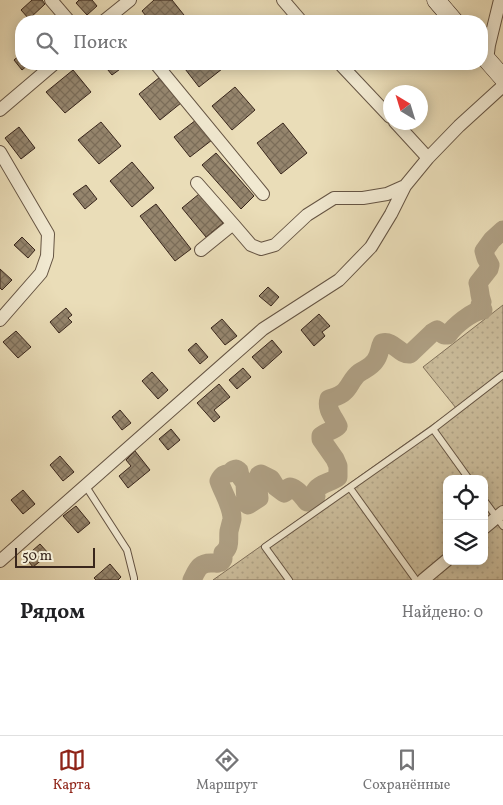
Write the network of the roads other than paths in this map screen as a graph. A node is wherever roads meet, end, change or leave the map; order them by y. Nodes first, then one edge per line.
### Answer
1 (50, 0) edge
2 (130, 0) edge
3 (284, 0) edge
4 (436, 0) edge
5 (500, 0) edge
6 (64, 15) edge
7 (117, 15) edge
8 (296, 15) edge
9 (449, 15) edge
10 (488, 47) edge
11 (488, 61) edge
12 (46, 70) edge
13 (161, 70) edge
14 (346, 70) edge
15 (503, 78) edge
16 (503, 86) edge
17 (2, 104) edge
18 (383, 110) edge
19 (402, 130) edge
20 (0, 152) edge
21 (428, 158) junction
22 (197, 183) dead end
23 (406, 186) junction
24 (263, 194) dead end
25 (233, 224) junction
26 (201, 250) dead end
27 (0, 320) edge
28 (503, 375) edge
29 (433, 429) junction
30 (466, 475) edge
31 (85, 485) junction
32 (350, 488) junction
33 (488, 504) edge
34 (501, 518) edge
35 (488, 526) edge
36 (0, 561) edge
37 (443, 563) edge
38 (134, 580) edge
39 (289, 580) edge
40 (416, 580) edge
41 (423, 580) edge

1 - 6 street
2 - 7 street
3 - 8 street
4 - 9 main road
5 - 10 street
11 - 15 main road
12 - 17 street
13 - 24 street
14 - 18 street
16 - 21 street
19 - 21 street
20 - 27 street
21 - 23 street
22 - 25 street
23 - 25 street
23 - 31 street
25 - 26 street
28 - 29 lane
29 - 30 lane
29 - 32 lane
31 - 36 street
31 - 38 lane
32 - 39 lane
32 - 40 lane
33 - 34 lane
34 - 35 street
37 - 41 street

